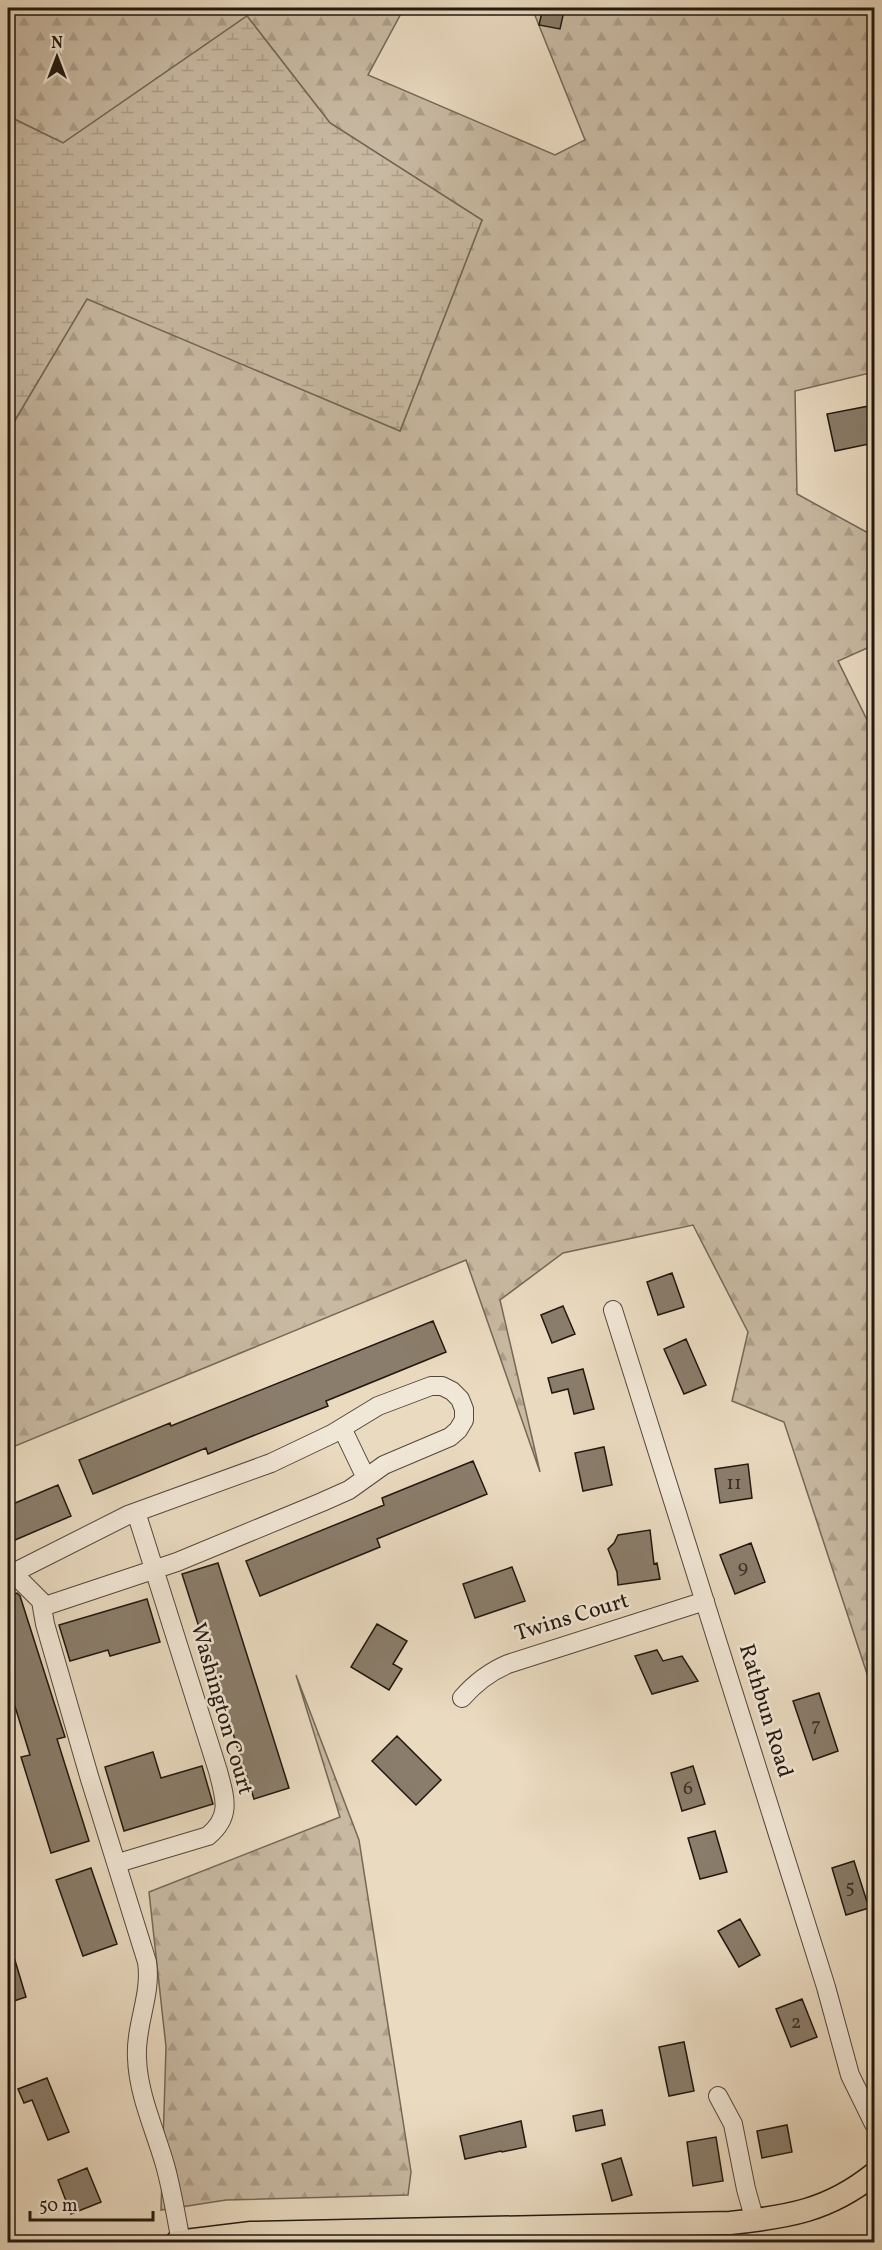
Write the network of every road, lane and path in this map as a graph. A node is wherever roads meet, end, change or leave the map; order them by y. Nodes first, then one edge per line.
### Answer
1 (613, 1310) dead end
2 (342, 1428) junction
3 (366, 1478) junction
4 (136, 1512) junction
5 (155, 1569) junction
6 (10, 1574) edge
7 (705, 1601) junction
8 (42, 1607) junction
9 (462, 1698) dead end
10 (118, 1863) junction
11 (718, 2096) dead end
12 (874, 2124) edge
13 (874, 2174) edge
14 (755, 2221) junction
15 (179, 2242) edge

1 - 7 street, Rathbun Road
2 - 3 street
2 - 3 street
2 - 4 street
3 - 5 street
4 - 5 street, Washington Court
4 - 6 street
5 - 8 street
5 - 10 street, Washington Court
6 - 8 street
7 - 9 street, Twins Court
7 - 12 street, Rathbun Road
8 - 10 street
10 - 15 street
11 - 14 street
13 - 14 main road
14 - 15 main road

